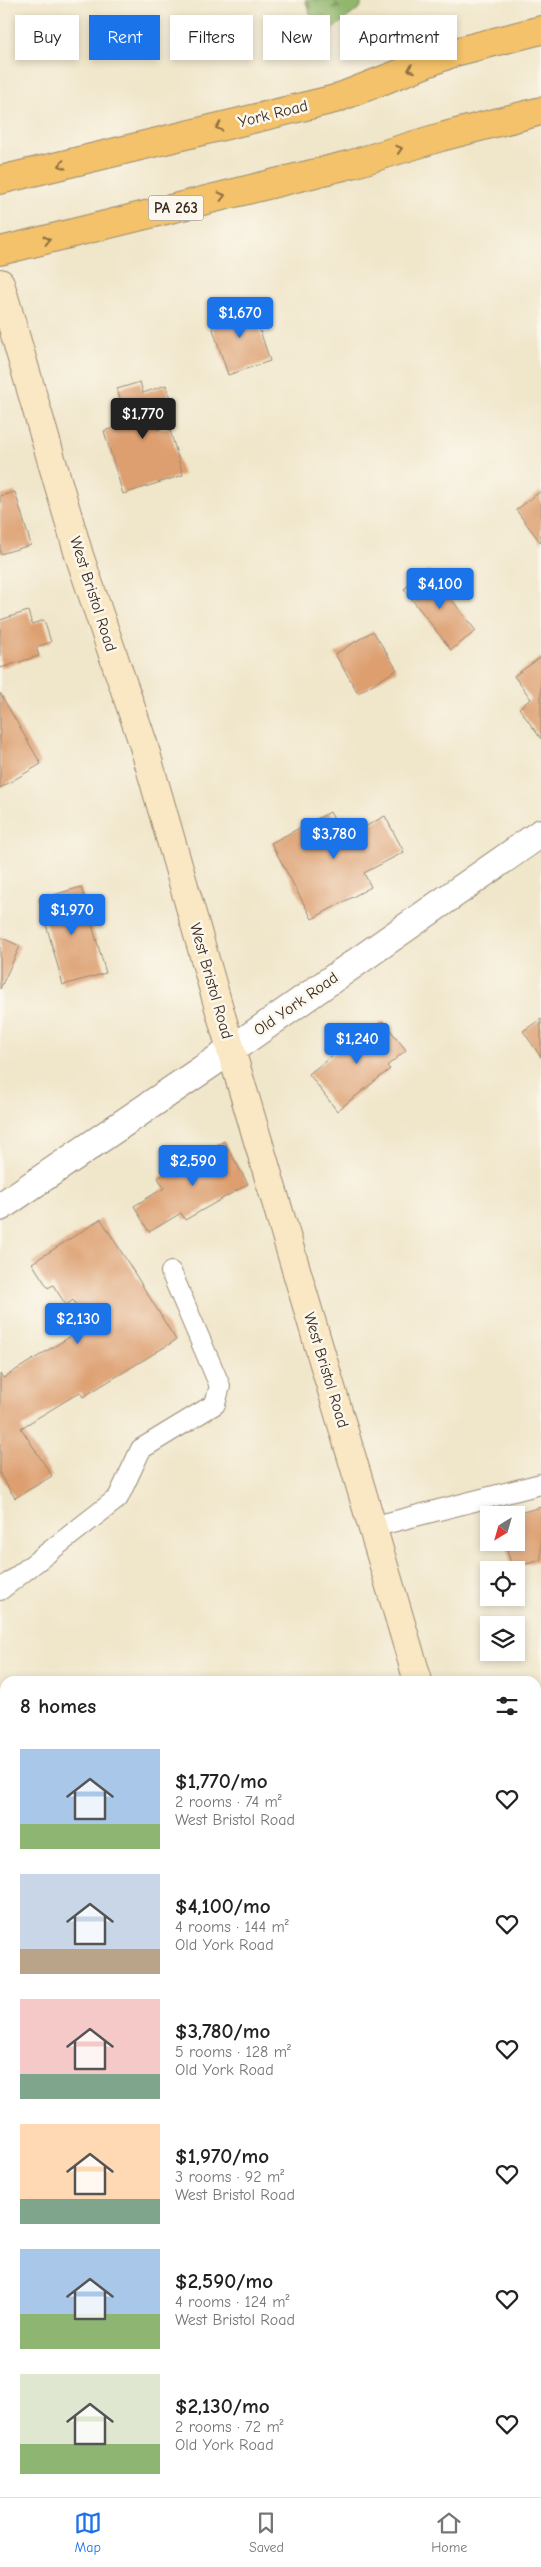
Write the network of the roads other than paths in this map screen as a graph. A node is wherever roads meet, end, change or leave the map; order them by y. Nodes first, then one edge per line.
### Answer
1 (541, 30) edge
2 (541, 111) edge
3 (0, 180) edge
4 (0, 251) edge
5 (0, 283) edge
6 (541, 833) edge
7 (231, 1050) junction
8 (0, 1207) edge
9 (172, 1272) dead end
10 (541, 1484) edge
11 (372, 1527) junction
12 (0, 1590) edge
13 (417, 1676) edge

1 -> 3 highway, York Road
4 -> 2 highway, PA 263
5 - 7 main road, West Bristol Road
6 - 7 street, Old York Road
7 - 8 street, Old York Road
7 - 11 main road, West Bristol Road
9 - 12 lane
10 - 11 lane
11 - 13 main road, West Bristol Road

